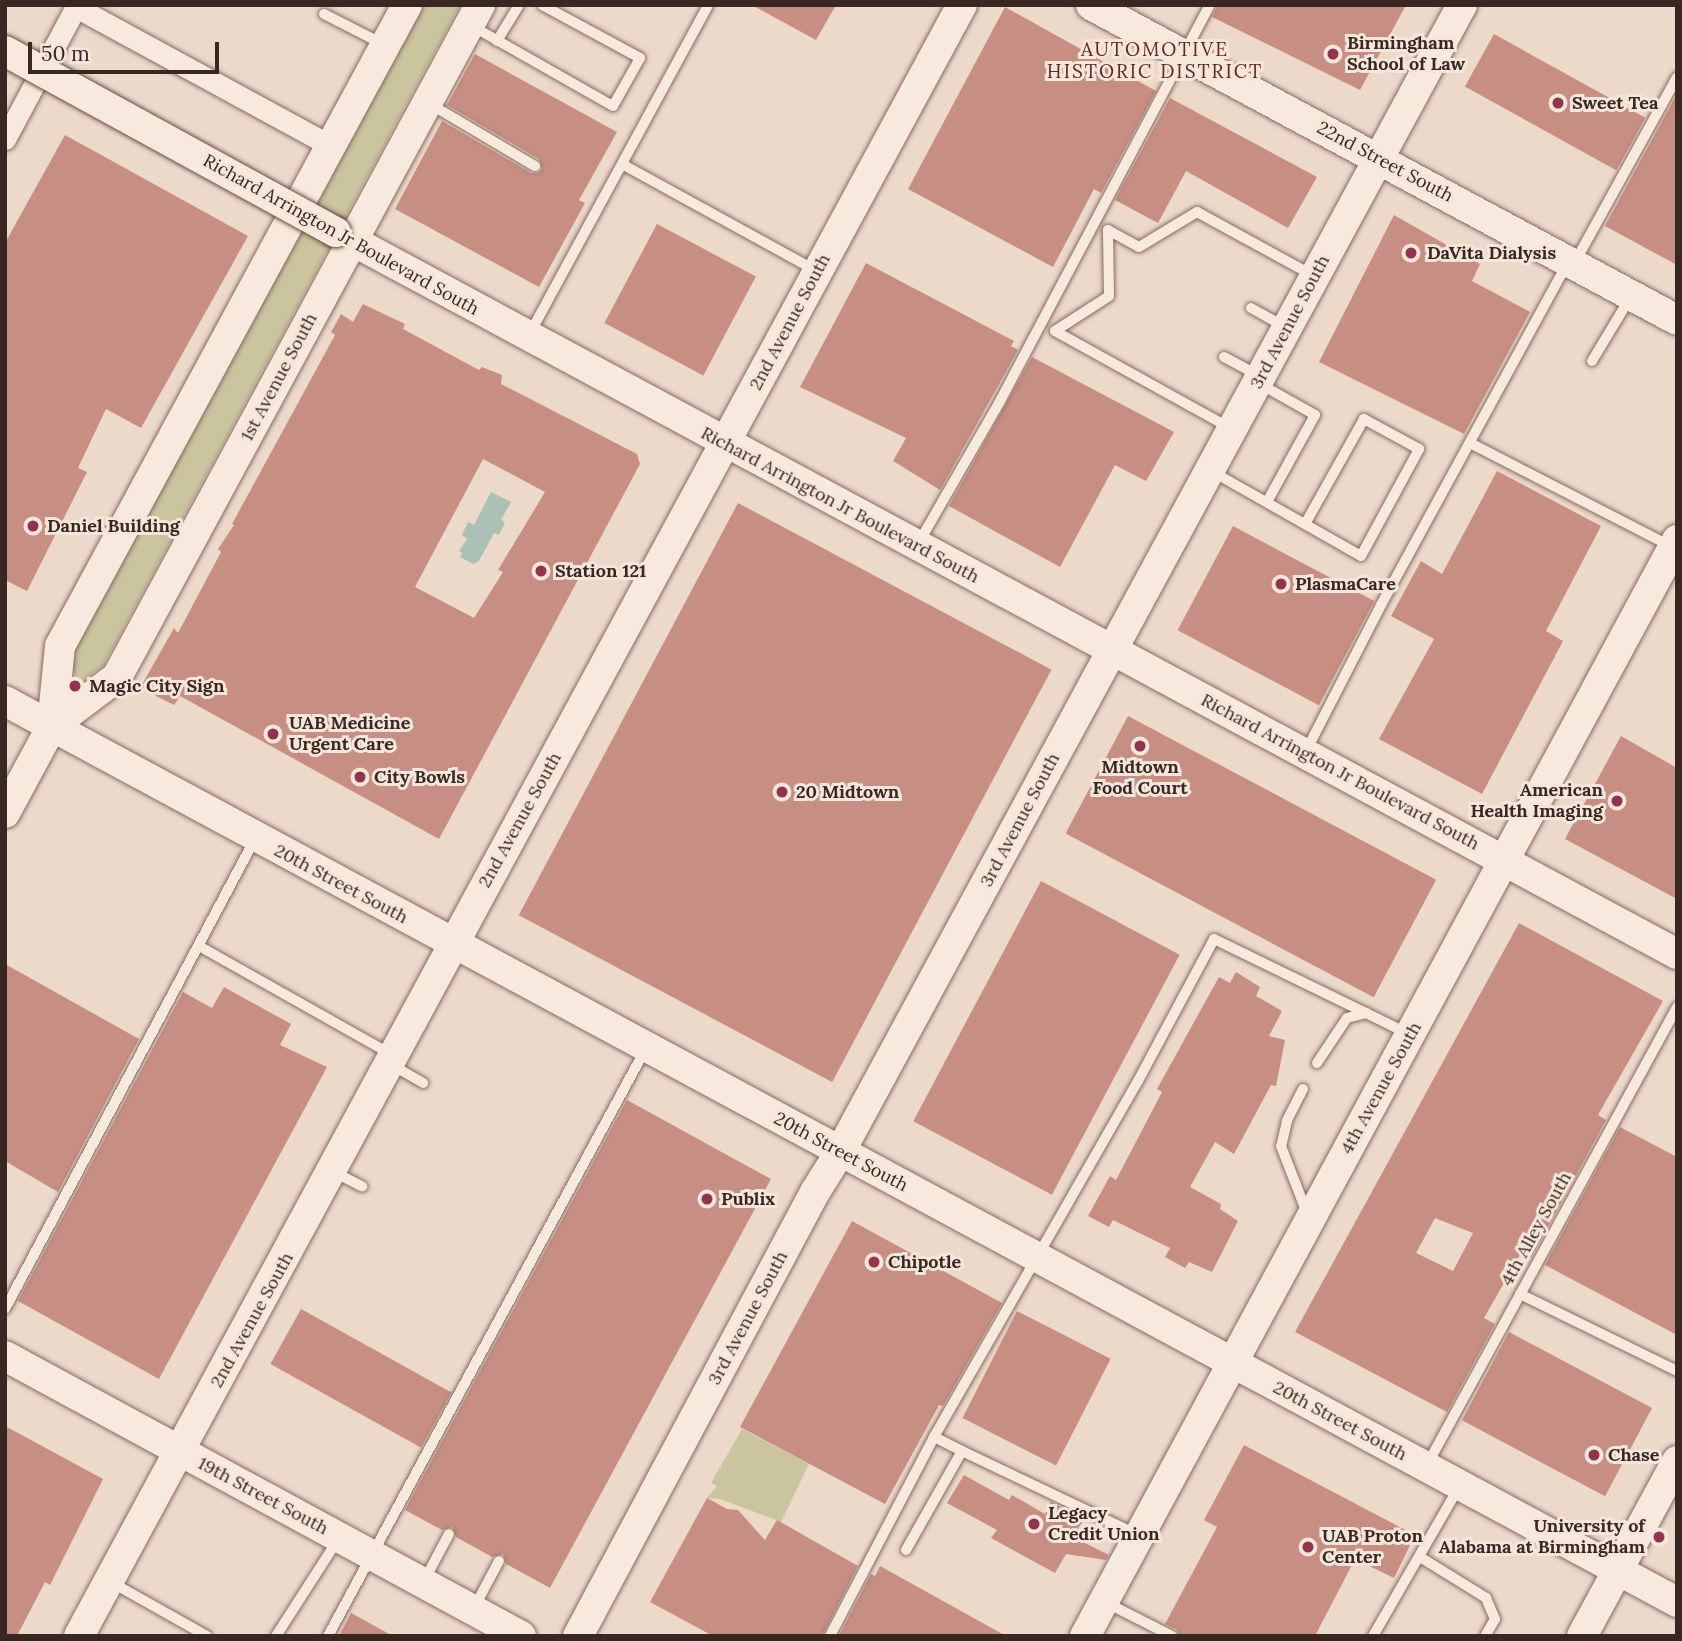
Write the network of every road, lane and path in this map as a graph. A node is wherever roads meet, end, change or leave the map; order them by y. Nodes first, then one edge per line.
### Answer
1 (407, 5) edge
2 (519, 5) edge
3 (542, 5) edge
4 (708, 5) edge
5 (962, 5) edge
6 (1091, 5) edge
7 (1210, 5) edge
8 (1462, 5) edge
9 (77, 6) edge
10 (324, 14) dead end
11 (474, 15) edge
12 (497, 41) junction
13 (385, 45) junction
14 (5, 51) edge
15 (1183, 55) junction
16 (1677, 77) edge
17 (427, 103) junction
18 (5, 138) edge
19 (331, 146) junction
20 (1380, 158) junction
21 (622, 164) junction
22 (535, 166) dead end
23 (344, 237) junction
24 (1571, 262) junction
25 (817, 271) junction
26 (1315, 276) junction
27 (1632, 296) junction
28 (1251, 308) dead end
29 (1677, 320) edge
30 (1287, 328) junction
31 (528, 337) junction
32 (1224, 357) dead end
33 (1592, 361) dead end
34 (1259, 380) junction
35 (1232, 429) junction
36 (725, 443) junction
37 (1470, 443) junction
38 (1210, 470) junction
39 (1267, 502) junction
40 (1305, 524) junction
41 (1675, 544) edge
42 (917, 547) junction
43 (1112, 650) junction
44 (5, 701) edge
45 (52, 726) junction
46 (1305, 753) junction
47 (5, 813) edge
48 (256, 837) junction
49 (1505, 861) junction
50 (453, 944) junction
51 (198, 946) junction
52 (1677, 954) edge
53 (1677, 1007) edge
54 (1366, 1013) junction
55 (1410, 1034) junction
56 (646, 1048) junction
57 (391, 1060) junction
58 (1317, 1063) dead end
59 (423, 1083) dead end
60 (1303, 1089) dead end
61 (840, 1152) junction
62 (332, 1171) junction
63 (362, 1186) dead end
64 (1309, 1219) junction
65 (1038, 1257) junction
66 (1520, 1294) junction
67 (5, 1309) edge
68 (5, 1356) edge
69 (1230, 1362) junction
70 (1677, 1371) edge
71 (934, 1437) junction
72 (180, 1451) junction
73 (962, 1451) junction
74 (1677, 1461) edge
75 (1426, 1468) junction
76 (1459, 1487) junction
77 (449, 1534) dead end
78 (1138, 1535) junction
79 (339, 1537) junction
80 (906, 1550) dead end
81 (372, 1555) junction
82 (1420, 1557) junction
83 (499, 1560) dead end
84 (1617, 1570) junction
85 (109, 1580) junction
86 (423, 1583) junction
87 (1103, 1601) junction
88 (1677, 1602) edge
89 (473, 1610) junction
90 (79, 1636) edge
91 (207, 1636) edge
92 (276, 1636) edge
93 (328, 1636) edge
94 (522, 1636) edge
95 (578, 1636) edge
96 (830, 1636) edge
97 (1084, 1636) edge
98 (1171, 1636) edge
99 (1373, 1636) edge
100 (1485, 1636) edge
101 (1582, 1636) edge

1 - 13 street, 1st Avenue South
2 - 12 lane
3 - 12 lane
4 - 21 lane
5 - 25 street, 2nd Avenue South
6 - 15 street, 22nd Street South
7 - 15 lane
8 - 20 street, 3rd Avenue South
9 - 18 street
9 - 19 street
10 - 13 lane
11 - 12 lane
11 - 17 street, 1st Avenue South
13 - 19 street, 1st Avenue South
14 - 23 street, Richard Arrington Jr Boulevard South, bridge
15 - 20 street, 22nd Street South
15 - 42 lane
16 - 24 lane
17 - 22 lane
17 - 23 street, 1st Avenue South
19 - 45 street, 1st Avenue South
20 - 24 street, 22nd Street South
20 - 26 street, 3rd Avenue South
21 - 25 lane
21 - 31 lane
23 - 31 street, Richard Arrington Jr Boulevard South
23 - 45 street, 1st Avenue South
24 - 27 street, 22nd Street South
24 - 37 lane
25 - 36 street, 2nd Avenue South
26 - 30 street, 3rd Avenue South
26 - 35 lane
27 - 29 street, 22nd Street South
27 - 33 lane
28 - 30 lane
30 - 34 street, 3rd Avenue South
31 - 36 street, Richard Arrington Jr Boulevard South
32 - 34 lane
34 - 35 street, 3rd Avenue South
34 - 39 lane
35 - 38 street, 3rd Avenue South
36 - 42 street, Richard Arrington Jr Boulevard South
36 - 50 street, 2nd Avenue South
37 - 41 lane
37 - 46 lane
38 - 39 lane
38 - 43 street, 3rd Avenue South
39 - 40 lane
40 - 40 lane
41 - 49 street, 4th Avenue South
42 - 43 street, Richard Arrington Jr Boulevard South
43 - 46 street, Richard Arrington Jr Boulevard South
43 - 61 street, 3rd Avenue South
44 - 45 street, 20th Street South
45 - 47 street, 1st Avenue South
45 - 48 street, 20th Street South
46 - 49 street, Richard Arrington Jr Boulevard South
48 - 50 street, 20th Street South
48 - 51 lane
49 - 52 street, Richard Arrington Jr Boulevard South
49 - 55 street, 4th Avenue South
50 - 56 street, 20th Street South
50 - 57 street, 2nd Avenue South
51 - 57 lane
51 - 67 lane
53 - 66 lane, 4th Alley South
54 - 55 lane
54 - 58 lane
54 - 65 lane
55 - 64 street, 4th Avenue South
56 - 61 street, 20th Street South
56 - 81 lane
57 - 59 lane
57 - 62 street, 2nd Avenue South
60 - 64 lane
61 - 65 street, 20th Street South
61 - 95 street, 3rd Avenue South
62 - 63 lane
62 - 72 street, 2nd Avenue South
64 - 69 street, 4th Avenue South
65 - 69 street, 20th Street South
65 - 71 lane
66 - 70 lane
66 - 75 lane, 4th Alley South
68 - 72 street, 19th Street South
69 - 75 street, 20th Street South
69 - 78 street, 4th Avenue South
71 - 73 lane
71 - 96 lane
72 - 79 street, 19th Street South
72 - 85 street, 2nd Avenue South
73 - 78 lane
73 - 80 lane
74 - 84 street
75 - 76 street, 20th Street South
76 - 82 lane
76 - 84 street, 20th Street South
77 - 86 lane
78 - 87 street, 4th Avenue South
79 - 81 street, 19th Street South
79 - 92 lane
81 - 86 street, 19th Street South
81 - 93 lane
82 - 99 lane
82 - 100 lane
83 - 89 lane
84 - 88 street, 20th Street South
84 - 101 street
85 - 90 street, 2nd Avenue South
85 - 91 lane
86 - 89 street, 19th Street South
87 - 97 street, 4th Avenue South
87 - 98 lane
89 - 94 street, 19th Street South

